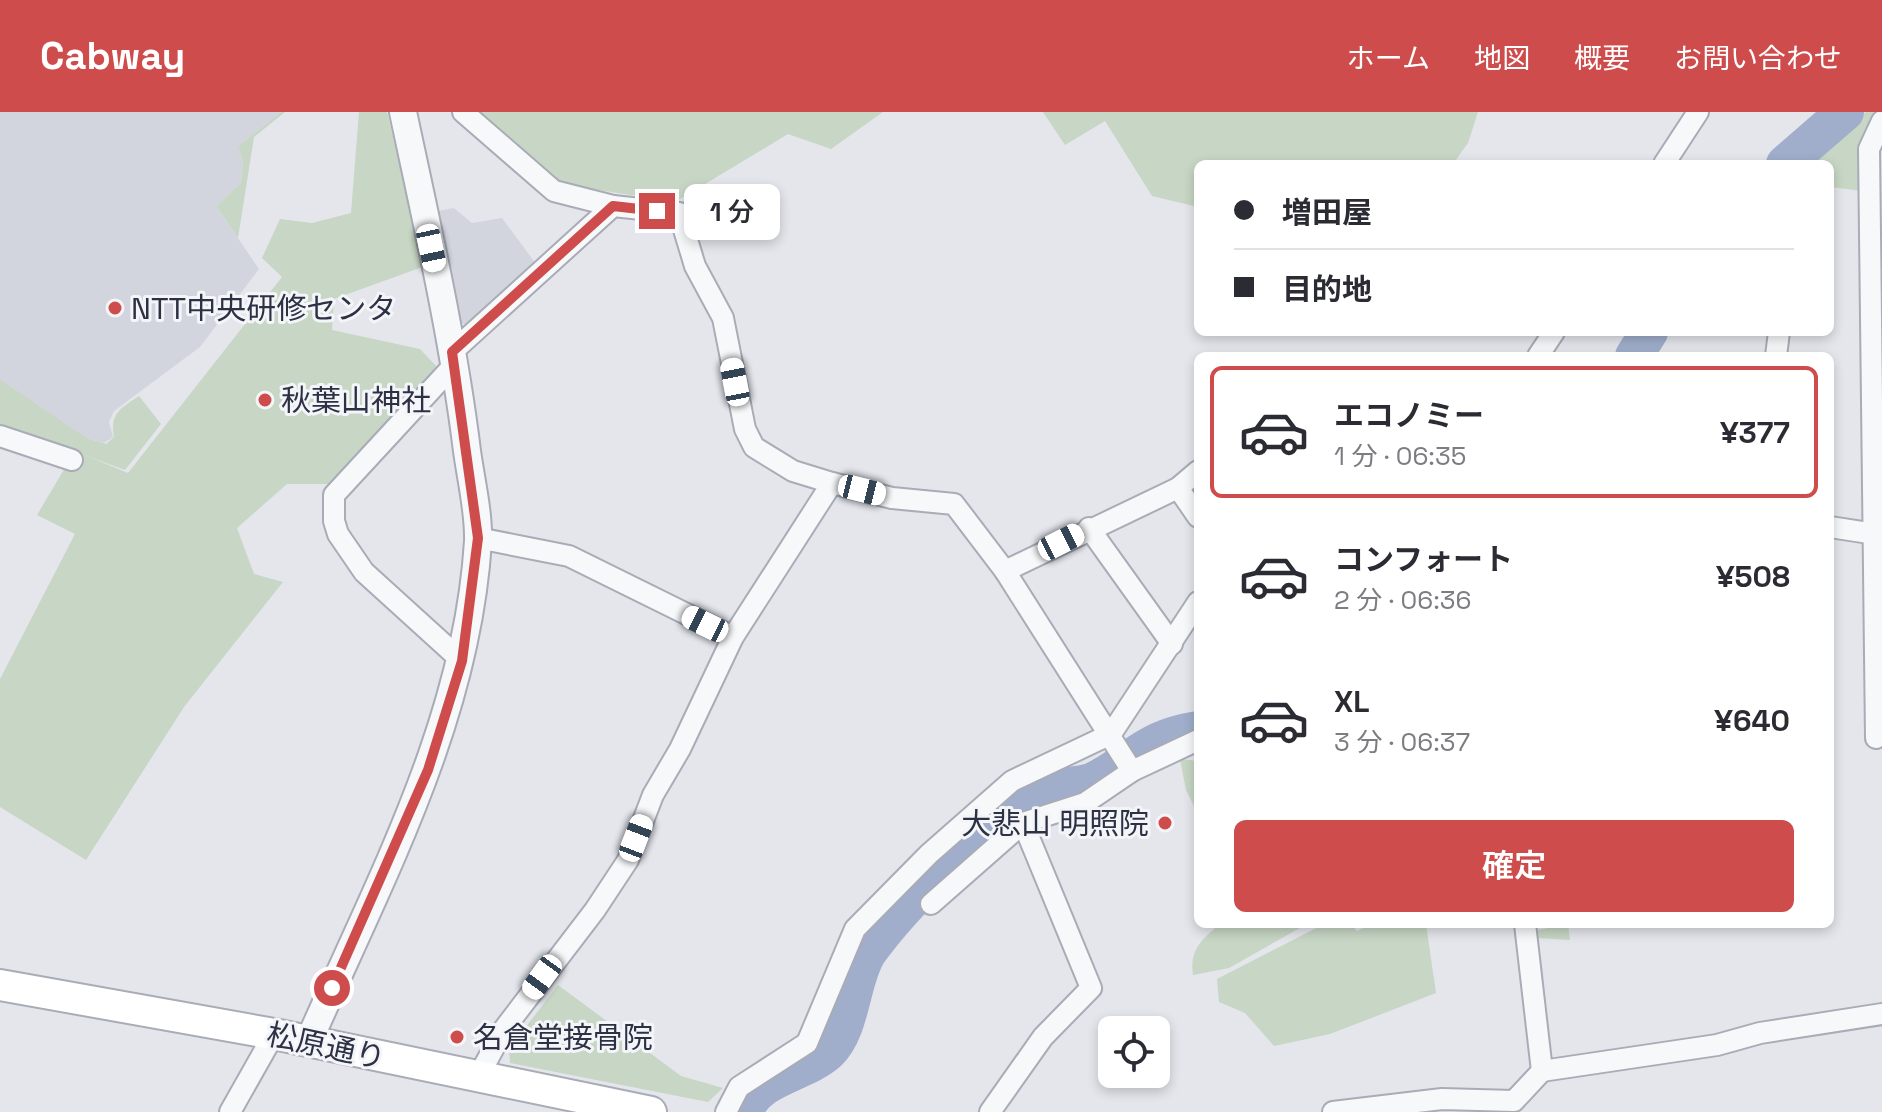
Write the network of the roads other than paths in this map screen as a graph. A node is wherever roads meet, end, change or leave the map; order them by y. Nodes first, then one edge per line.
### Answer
1 (403, 112) edge
2 (463, 112) edge
3 (1698, 112) edge
4 (1882, 121) edge
5 (1667, 160) edge
6 (613, 206) junction
7 (453, 359) junction
8 (0, 436) edge
9 (72, 460) dead end
10 (1194, 474) edge
11 (832, 483) junction
12 (1178, 488) junction
13 (1194, 511) edge
14 (1089, 528) junction
15 (1834, 528) edge
16 (1878, 534) edge
17 (478, 538) junction
18 (1005, 571) junction
19 (1194, 612) edge
20 (733, 637) junction
21 (1184, 637) edge
22 (462, 661) junction
23 (1876, 738) dead end
24 (1194, 741) edge
25 (1122, 755) junction
26 (1023, 823) junction
27 (931, 904) dead end
28 (1525, 928) edge
29 (0, 985) edge
30 (1882, 1014) edge
31 (274, 1034) junction
32 (308, 1043) junction
33 (1542, 1071) junction
34 (478, 1077) junction
35 (580, 1105) edge
36 (230, 1112) edge
37 (651, 1112) edge
38 (726, 1112) edge
39 (990, 1112) edge
40 (1333, 1112) edge

1 - 7 street
2 - 6 street
3 - 5 street
4 - 16 street
6 - 7 street
6 - 11 street
7 - 17 street
7 - 22 street
8 - 9 street
10 - 12 street
11 - 18 street
11 - 20 street
12 - 13 street
12 - 14 street
14 - 18 street
14 - 21 street
15 - 16 street
16 - 23 street
17 - 20 street
17 - 22 street
18 - 25 street
19 - 21 street
20 - 34 street
21 - 25 street
22 - 32 street
24 - 25 street
25 - 26 street
25 - 38 street
26 - 27 street
26 - 39 street
28 - 33 street
29 - 31 main road, 松原通り
30 - 33 street
31 - 32 main road, 松原通り
31 - 36 street
32 - 34 main road, 松原通り
33 - 40 street
34 - 35 main road, 松原通り
35 - 37 main road, 松原通り

